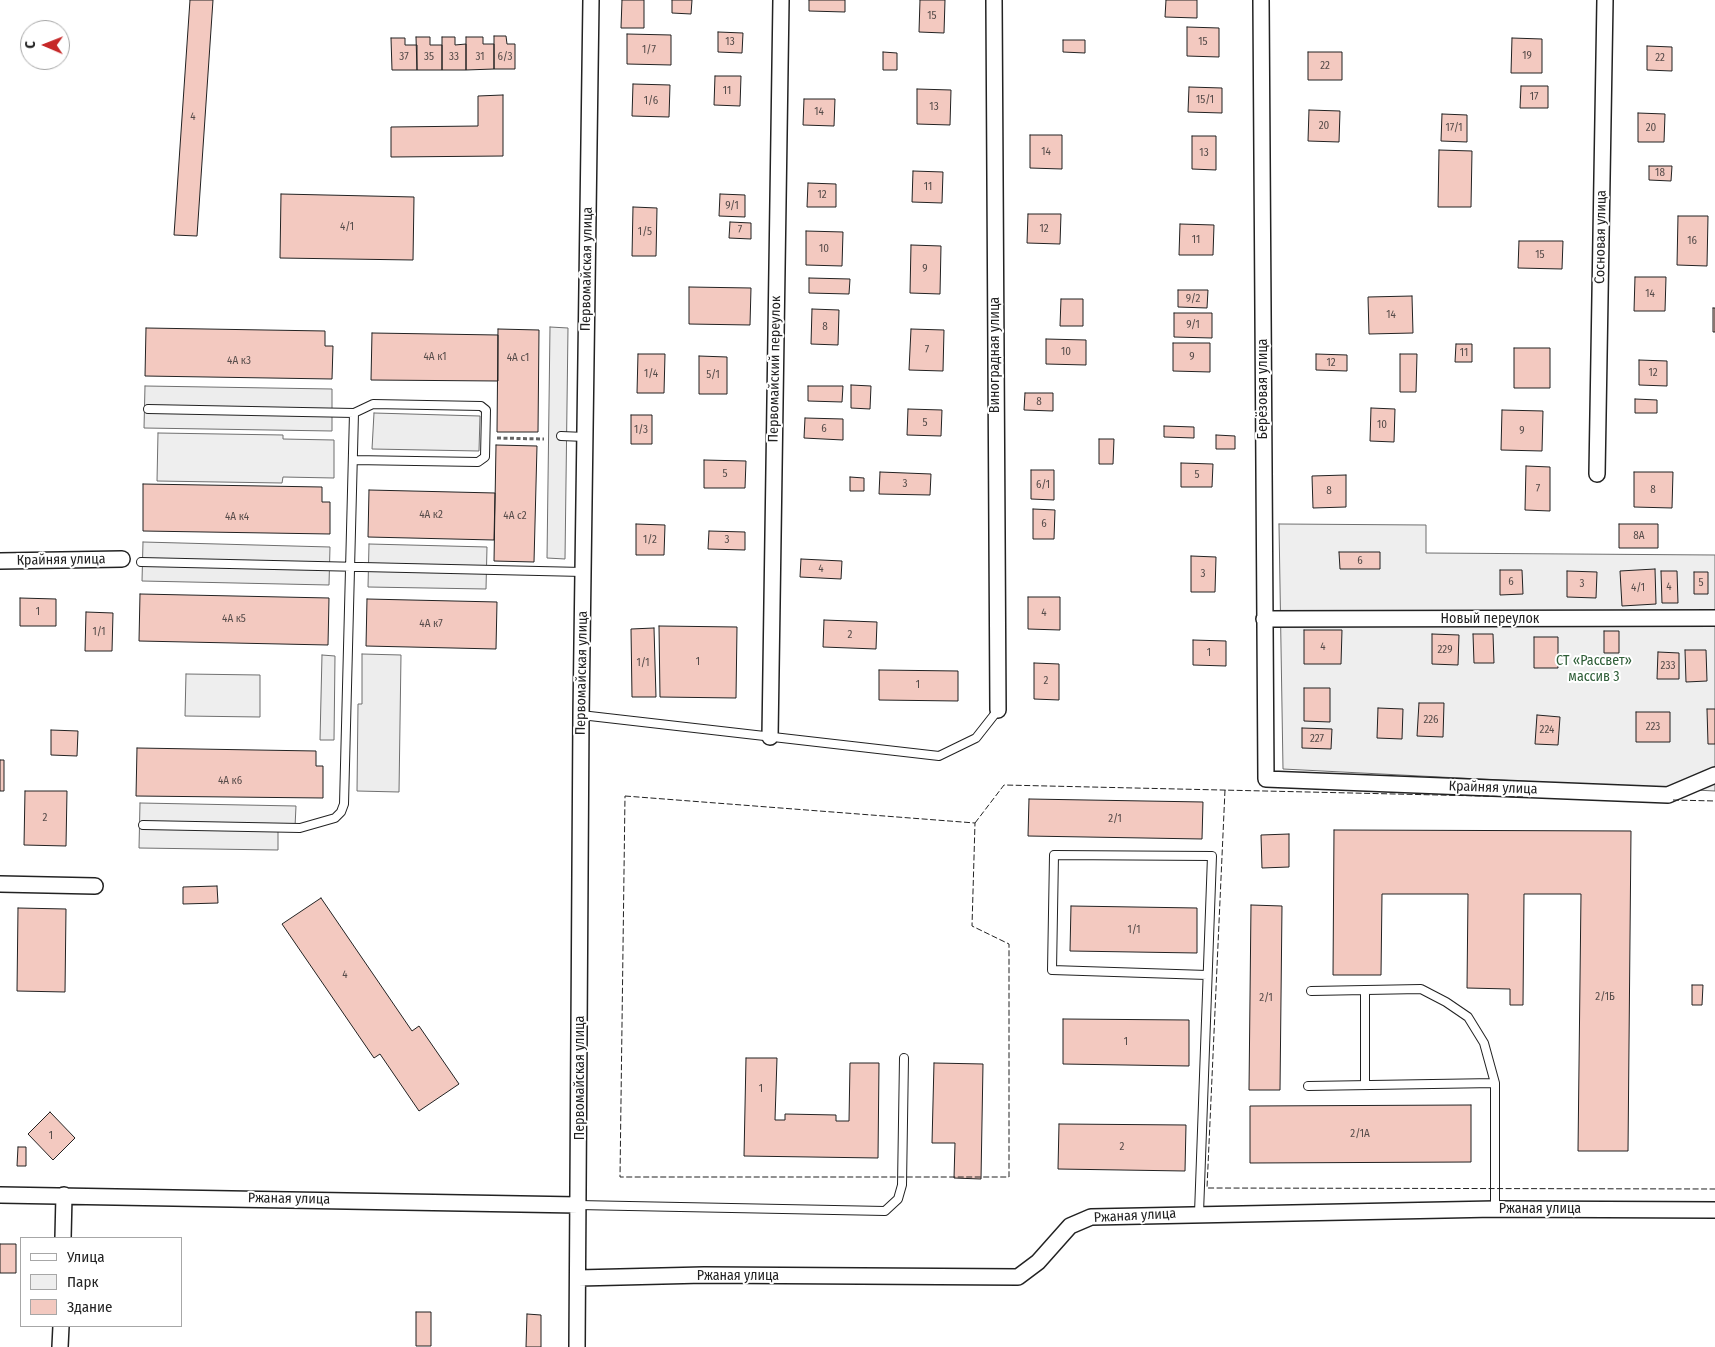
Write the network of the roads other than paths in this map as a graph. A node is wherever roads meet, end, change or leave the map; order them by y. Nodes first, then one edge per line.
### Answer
1 (591, 0) edge
2 (781, 0) edge
3 (994, 0) edge
4 (1260, 0) edge
5 (1605, 0) edge
6 (148, 410) dead end
7 (354, 413) junction
8 (561, 436) dead end
9 (585, 437) junction
10 (352, 460) junction
11 (1597, 474) dead end
12 (122, 559) dead end
13 (0, 561) edge
14 (141, 562) dead end
15 (350, 566) junction
16 (583, 572) junction
17 (1715, 618) edge
18 (1264, 619) junction
19 (998, 710) joint
20 (581, 715) junction
21 (770, 737) junction
22 (1715, 776) edge
23 (1266, 779) joint
24 (143, 826) dead end
25 (0, 884) edge
26 (95, 886) dead end
27 (1207, 975) junction
28 (1365, 990) junction
29 (1310, 991) dead end
30 (904, 1058) dead end
31 (1495, 1083) junction
32 (1365, 1084) junction
33 (1308, 1086) dead end
34 (0, 1195) edge
35 (64, 1195) junction
36 (578, 1205) junction
37 (1495, 1209) junction
38 (1715, 1210) edge
39 (1199, 1213) junction
40 (63, 1237) edge
41 (578, 1278) junction
42 (61, 1327) edge
43 (60, 1347) edge
44 (577, 1347) edge

1 - 9 street, Первомайская улица
2 - 21 street, Первомайский переулок
3 - 19 street, Виноградная улица
4 - 18 street, Берёзовая улица
5 - 11 street, Сосновая улица
6 - 7 lane
7 - 10 lane
7 - 10 lane
8 - 9 lane
9 - 16 street, Первомайская улица
10 - 15 lane
12 - 13 street, Крайняя улица
14 - 15 lane
15 - 16 lane
15 - 24 lane
16 - 20 street, Первомайская улица
17 - 18 street, Новый переулок
18 - 23 street, Берёзовая улица
19 - 21 lane
20 - 21 lane
20 - 36 street, Первомайская улица
22 - 23 street, Крайняя улица
25 - 26 street
27 - 27 lane
27 - 39 lane
28 - 29 lane
28 - 31 lane
28 - 32 lane
30 - 36 lane
31 - 32 lane
31 - 37 lane
32 - 33 lane
34 - 35 street, Ржаная улица
35 - 36 street, Ржаная улица
35 - 40 street
36 - 41 street, Первомайская улица
37 - 38 street, Ржаная улица
37 - 39 street, Ржаная улица
39 - 41 street, Ржаная улица
41 - 44 street, Первомайская улица
42 - 43 street

